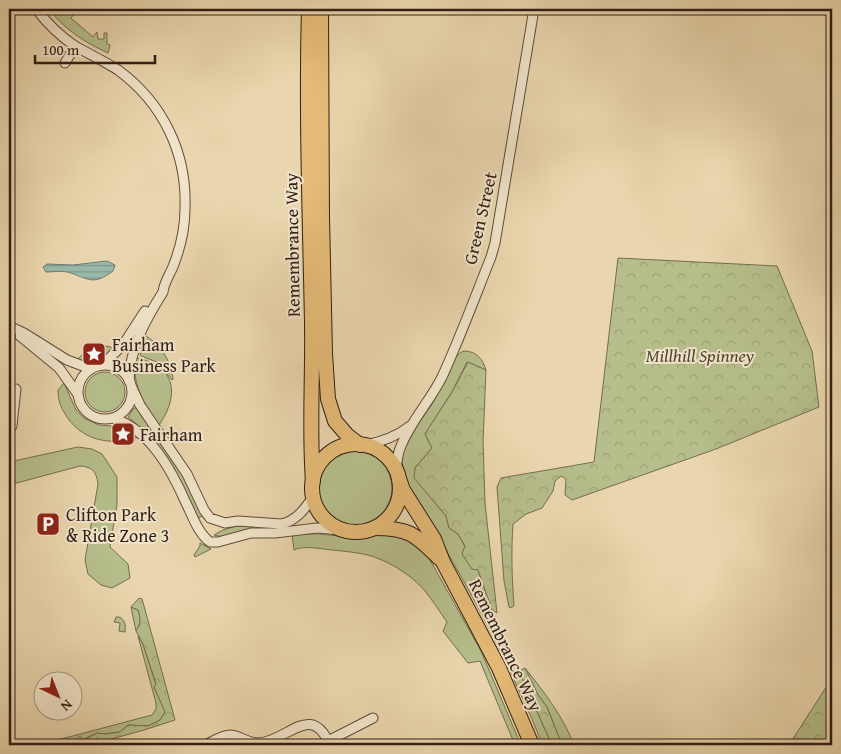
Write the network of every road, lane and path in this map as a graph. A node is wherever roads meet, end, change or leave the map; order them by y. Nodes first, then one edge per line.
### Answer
1 (36, 9) edge
2 (309, 9) edge
3 (321, 9) edge
4 (534, 9) edge
5 (75, 46) junction
6 (65, 63) dead end
7 (163, 287) junction
8 (11, 327) edge
9 (102, 365) junction
10 (91, 369) junction
11 (130, 385) junction
12 (16, 389) dead end
13 (77, 393) junction
14 (11, 406) edge
15 (113, 418) junction
16 (416, 421) junction
17 (12, 426) dead end
18 (362, 445) junction
19 (398, 476) junction
20 (313, 481) junction
21 (313, 497) junction
22 (374, 528) junction
23 (341, 530) junction
24 (443, 562) junction
25 (372, 718) dead end
26 (329, 743) edge
27 (205, 745) edge
28 (532, 745) edge

1 - 5 street
2 - 20 highway, Remembrance Way
3 - 18 highway, Remembrance Way
4 - 16 street, Green Street
5 - 6 street
5 - 7 street
7 - 9 street
7 - 11 street
8 - 10 street
8 - 13 street
9 - 10 street
9 - 11 street
10 - 13 street
11 - 15 street
11 - 21 street
12 - 14 street
13 - 15 street
14 - 17 street
15 - 23 street
16 - 18 street, Green Street
16 - 19 street, Green Street
18 - 19 highway
18 - 20 highway
19 - 22 highway
19 - 24 highway, Remembrance Way
20 - 21 highway
21 - 23 highway
22 - 23 highway
22 - 24 highway, Remembrance Way
24 - 28 highway, Remembrance Way
25 - 26 street
26 - 27 street

